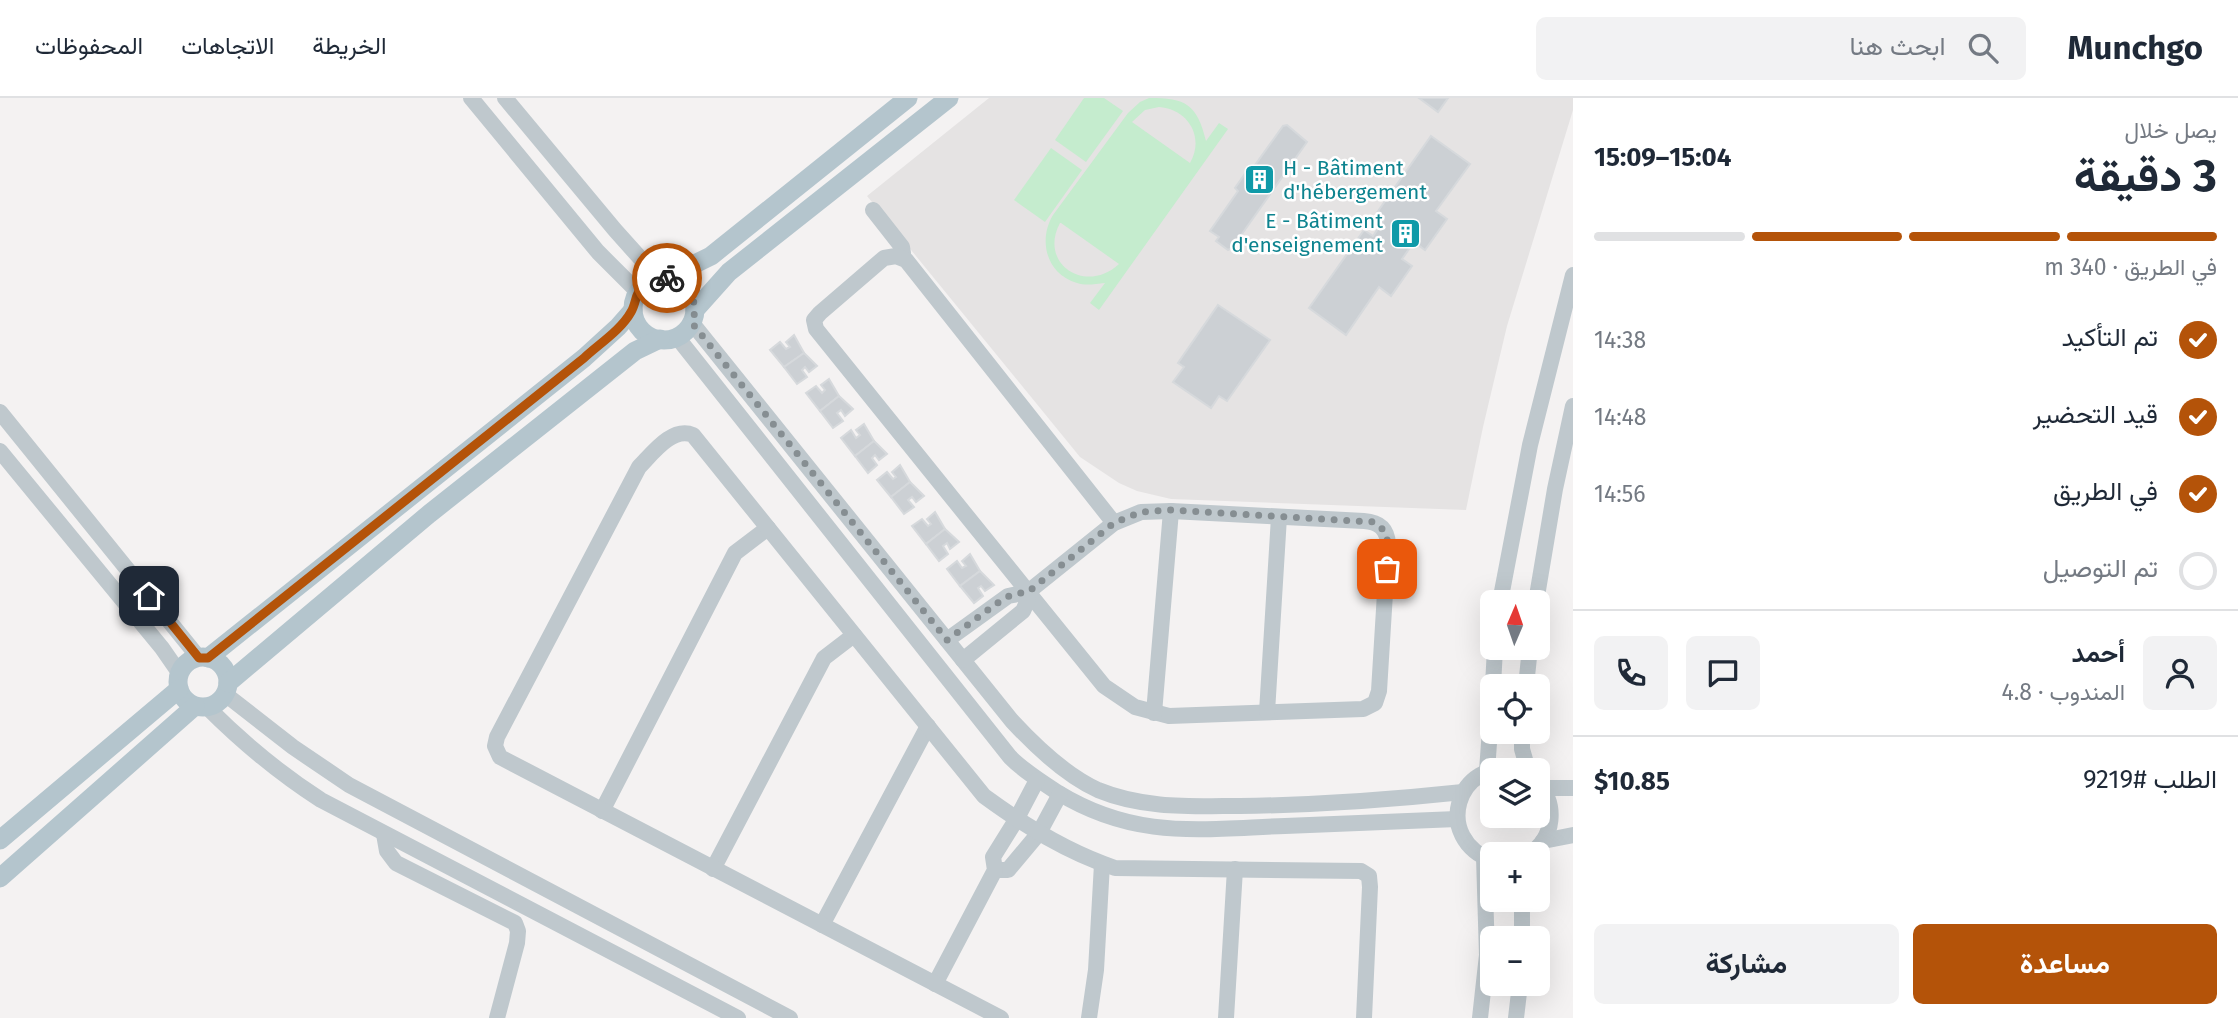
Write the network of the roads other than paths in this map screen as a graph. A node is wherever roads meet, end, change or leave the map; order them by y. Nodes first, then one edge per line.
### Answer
1 (471, 98) edge
2 (505, 98) edge
3 (908, 98) edge
4 (949, 98) edge
5 (526, 124) junction
6 (506, 140) junction
7 (873, 210) dead end
8 (901, 257) junction
9 (1573, 275) edge
10 (662, 278) junction
11 (636, 301) junction
12 (681, 327) junction
13 (1573, 406) edge
14 (0, 412) edge
15 (0, 451) edge
16 (834, 503) junction
17 (1171, 510) junction
18 (817, 514) junction
19 (1279, 517) junction
20 (1114, 523) junction
21 (768, 528) junction
22 (1502, 590) edge
23 (1538, 590) edge
24 (1028, 592) junction
25 (854, 635) junction
26 (947, 640) junction
27 (203, 658) junction
28 (963, 660) junction
29 (180, 682) junction
30 (227, 688) junction
31 (201, 706) junction
32 (1267, 712) junction
33 (1154, 713) junction
34 (928, 726) junction
35 (1480, 775) edge
36 (1037, 780) junction
37 (1550, 787) edge
38 (1573, 788) edge
39 (1463, 792) junction
40 (1060, 794) junction
41 (1214, 806) junction
42 (602, 811) junction
43 (1457, 819) junction
44 (1017, 820) junction
45 (1215, 828) junction
46 (1549, 828) edge
47 (384, 834) junction
48 (1039, 834) junction
49 (1573, 835) edge
50 (1, 837) edge
51 (1543, 841) joint
52 (1480, 853) edge
53 (1102, 863) junction
54 (713, 869) junction
55 (1235, 869) junction
56 (995, 870) junction
57 (0, 878) edge
58 (1487, 912) edge
59 (822, 925) junction
60 (935, 984) junction
61 (1519, 996) edge
62 (496, 1018) edge
63 (738, 1018) edge
64 (790, 1018) edge
65 (1001, 1018) edge
66 (1089, 1018) edge
67 (1226, 1018) edge
68 (1364, 1018) edge
69 (1480, 1018) edge
70 (1517, 1018) edge

1 - 6 street
2 - 5 street
3 - 10 main road
4 - 12 main road
5 - 6 street
5 - 10 street
6 - 11 street
7 - 8 street
8 - 20 street
8 - 24 street
9 - 22 street
10 - 11 main road
10 - 12 main road
11 - 12 main road
11 - 27 main road
12 - 16 street
12 - 18 street
12 - 30 main road
13 - 23 street
14 - 27 street
15 - 29 street
16 - 18 street
16 - 26 street
17 - 19 street
17 - 20 street
17 - 33 street
18 - 36 street
19 - 32 street
19 - 32 street
20 - 24 street
21 - 25 street
21 - 42 street
21 - 42 street
24 - 26 street
24 - 28 street
24 - 33 street
25 - 34 street
25 - 54 street
26 - 28 street
27 - 29 main road
27 - 30 main road
28 - 41 street
29 - 31 main road
29 - 50 main road
30 - 31 main road
30 - 64 street
31 - 47 street
31 - 57 main road
32 - 33 street
34 - 44 street
34 - 59 street
35 - 39 street
36 - 40 street
36 - 44 street
37 - 38 street
39 - 41 street
39 - 43 street
40 - 45 street
40 - 48 street
41 - 45 street
42 - 54 street
43 - 45 street
43 - 52 street
44 - 48 street
44 - 56 street
46 - 51 street
47 - 62 street
47 - 63 street
48 - 53 street
48 - 56 street
49 - 51 street
53 - 55 street
53 - 66 street
54 - 59 street
55 - 67 street
55 - 68 street
56 - 60 street
58 - 69 street
59 - 60 street
60 - 65 street
61 - 70 street

